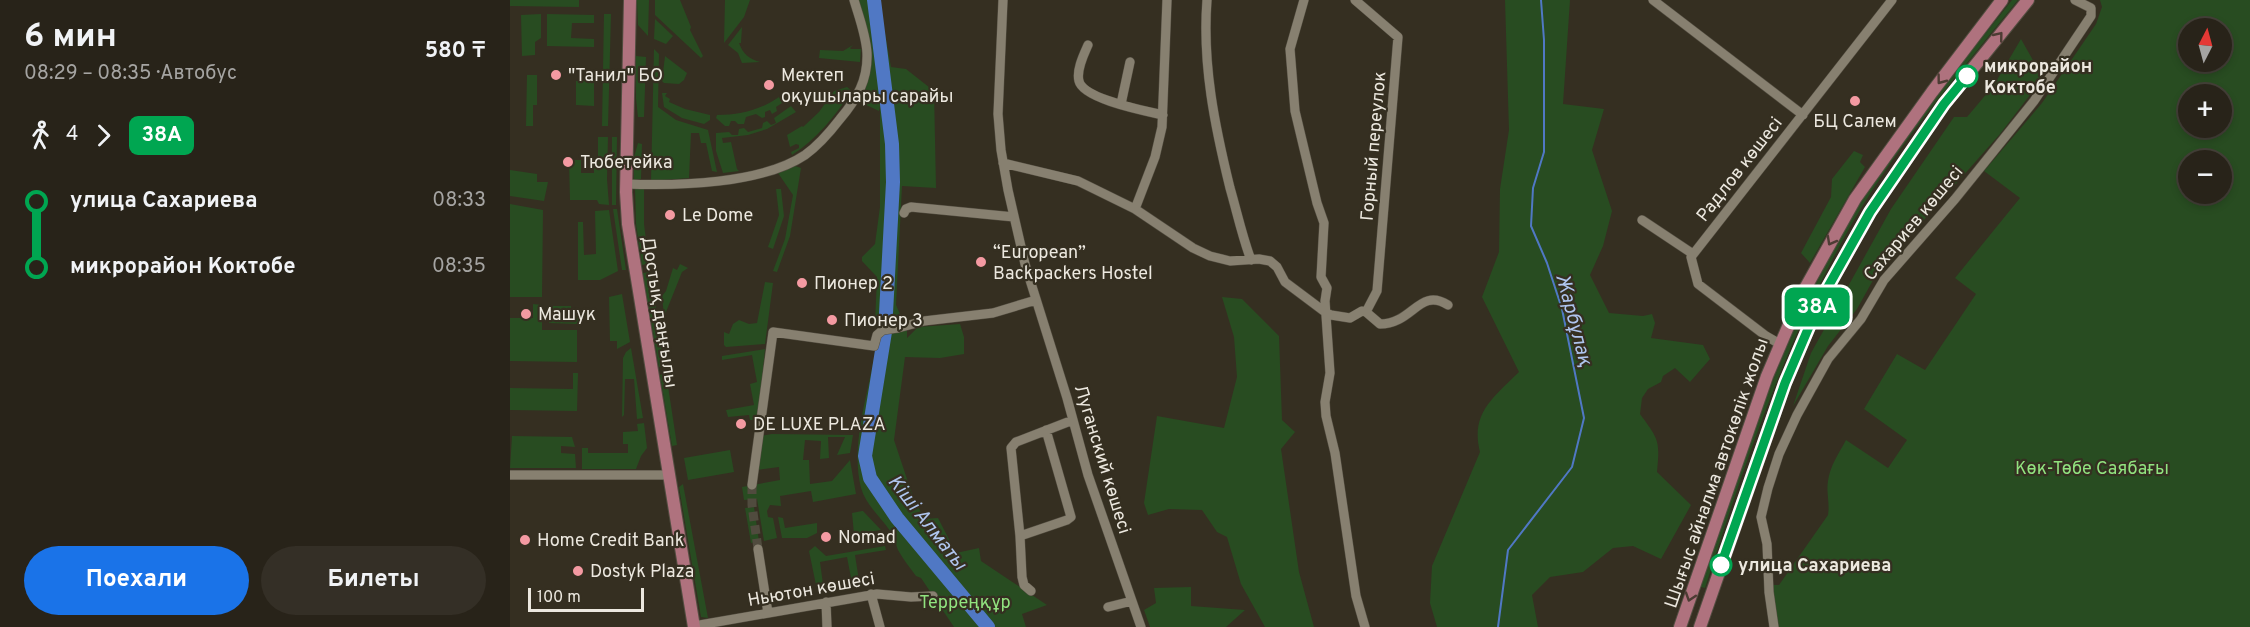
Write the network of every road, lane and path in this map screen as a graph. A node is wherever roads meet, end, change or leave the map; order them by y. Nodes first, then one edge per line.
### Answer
1 (630, 0) edge
2 (854, 0) edge
3 (1003, 0) edge
4 (1167, 0) edge
5 (1207, 0) edge
6 (1304, 0) edge
7 (1355, 0) edge
8 (1653, 0) edge
9 (1892, 0) edge
10 (2002, 0) edge
11 (2028, 0) edge
12 (2078, 1) edge
13 (1088, 45) dead end
14 (1130, 62) dead end
15 (1121, 104) junction
16 (1163, 115) junction
17 (1803, 115) junction
18 (1003, 163) junction
19 (626, 184) junction
20 (1135, 208) junction
21 (904, 213) dead end
22 (1014, 217) junction
23 (1642, 220) dead end
24 (1693, 254) junction
25 (1251, 260) junction
26 (1036, 300) junction
27 (1448, 305) dead end
28 (1325, 312) junction
29 (1366, 312) junction
30 (1780, 344) junction
31 (1073, 420) junction
32 (1046, 430) junction
33 (510, 475) edge
34 (668, 475) junction
35 (752, 485) tunnel mouth
36 (1020, 537) junction
37 (758, 549) tunnel mouth
38 (1031, 591) dead end
39 (871, 594) junction
40 (933, 596) dead end
41 (1132, 601) junction
42 (826, 602) junction
43 (1108, 607) dead end
44 (768, 613) junction
45 (694, 626) edge
46 (827, 627) edge
47 (880, 627) edge
48 (1141, 627) edge
49 (1365, 627) edge
50 (1680, 627) edge
51 (1700, 627) edge
52 (1774, 627) edge

1 - 19 main road, Достық даңғылы
2 - 19 street
3 - 18 street, Луганский көшесі
4 - 16 street
5 - 25 street
6 - 28 street
7 - 29 street, Горный переулок
8 - 17 street
9 - 17 street, Радлов көшесі
10 -> 30 main road, Шығыс айналма автокөлік жолы
51 -> 11 main road
12 - 52 street, Сахариев көшесі
13 - 15 street
14 - 15 street
15 - 16 street
16 - 20 street
17 - 24 street, Радлов көшесі
18 - 20 street
18 - 22 street, Луганский көшесі
19 - 34 main road, Достық даңғылы
20 - 25 street
21 - 22 street
22 - 26 street, Луганский көшесі
23 - 24 street
24 - 30 street
25 - 28 street
26 - 31 street, Луганский көшесі
26 - 35 street
27 - 29 street
28 - 29 street
28 - 49 street
30 -> 50 main road, Шығыс айналма автокөлік жолы
31 - 32 street
31 - 41 street, Луганский көшесі
32 - 36 street
32 - 36 street
33 - 34 street
34 - 45 main road, Достық даңғылы
36 - 38 street
37 - 44 street
39 - 40 street, Ньютон көшесі
39 - 42 street, Ньютон көшесі
39 - 47 street
41 - 43 street
41 - 48 street, Луганский көшесі
42 - 44 street, Ньютон көшесі
42 - 46 street
44 - 45 street, Ньютон көшесі

